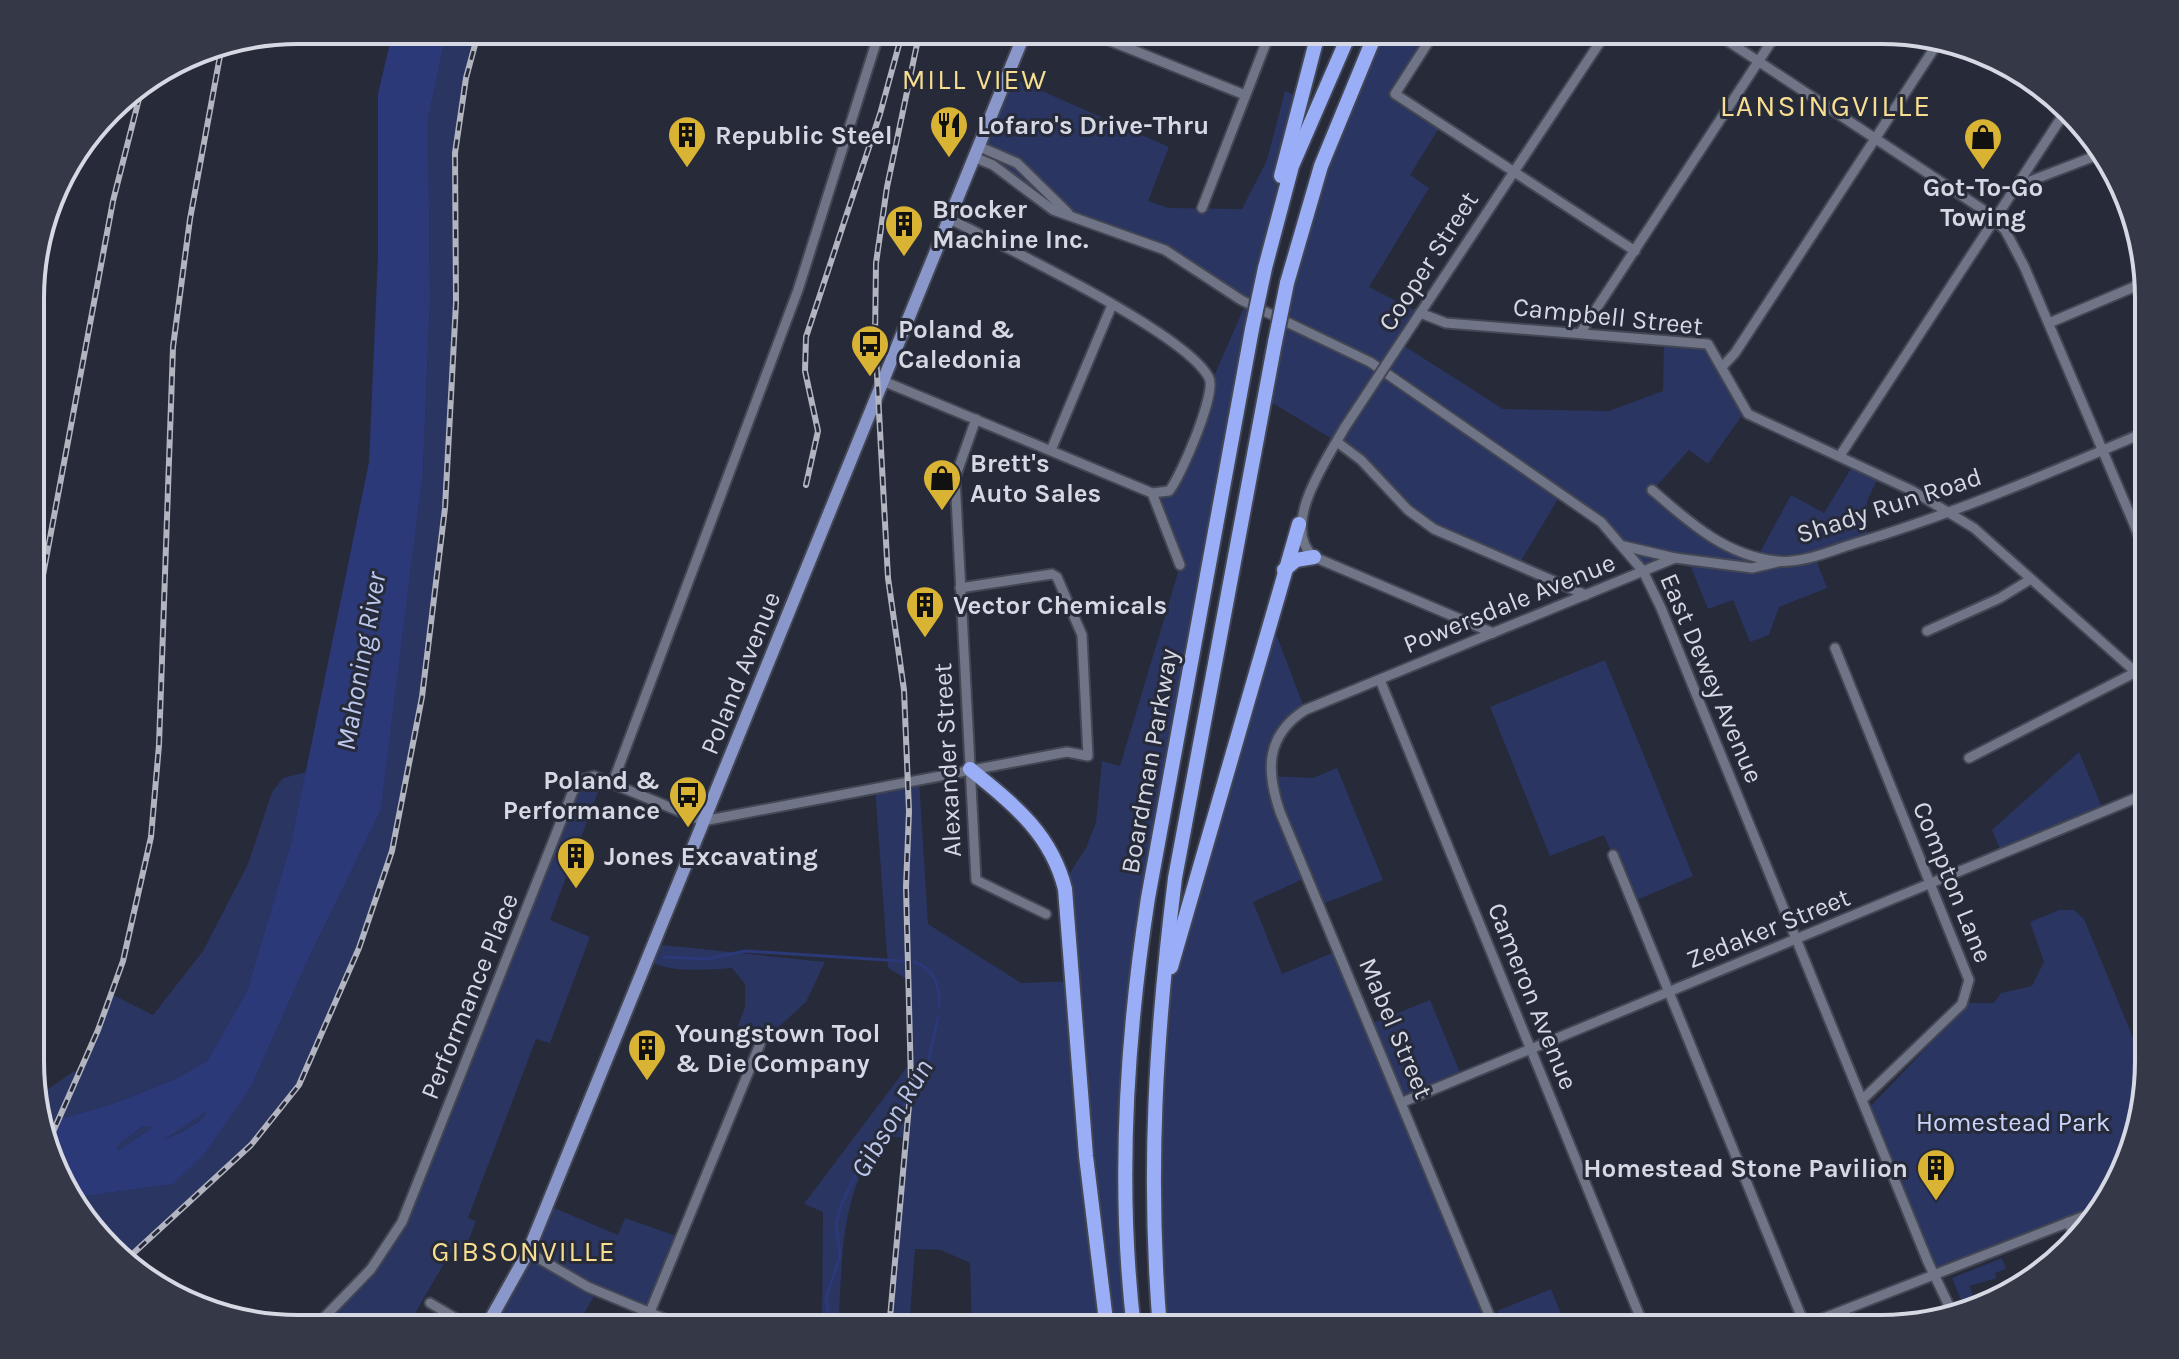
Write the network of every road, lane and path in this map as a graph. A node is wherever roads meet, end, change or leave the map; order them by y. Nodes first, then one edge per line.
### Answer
1 (876, 44) edge
2 (1021, 44) edge
3 (1118, 44) edge
4 (1265, 44) edge
5 (1315, 44) edge
6 (1345, 44) edge
7 (1371, 44) edge
8 (1427, 44) edge
9 (1599, 44) edge
10 (1733, 44) edge
11 (1770, 44) edge
12 (1933, 50) edge
13 (1759, 61) junction
14 (1245, 95) junction
15 (2060, 119) edge
16 (1876, 138) junction
17 (978, 153) junction
18 (2092, 157) edge
19 (1514, 172) junction
20 (2017, 186) junction
21 (1202, 208) dead end
22 (1074, 218) junction
23 (1995, 218) junction
24 (950, 219) junction
25 (1268, 250) junction
26 (1635, 251) junction
27 (2134, 287) edge
28 (1112, 305) junction
29 (1420, 313) junction
30 (2049, 323) junction
31 (1581, 332) junction
32 (1722, 367) junction
33 (883, 381) junction
34 (976, 419) junction
35 (2134, 437) edge
36 (1337, 442) junction
37 (2104, 449) junction
38 (1051, 450) junction
39 (1841, 454) junction
40 (1652, 490) dead end
41 (1152, 493) junction
42 (1949, 512) junction
43 (2134, 523) edge
44 (1299, 524) junction
45 (1624, 546) junction
46 (1314, 557) junction
47 (1675, 558) junction
48 (1778, 562) junction
49 (1180, 565) dead end
50 (1284, 570) junction
51 (1643, 571) junction
52 (2031, 579) junction
53 (960, 588) junction
54 (1586, 595) junction
55 (1927, 631) dead end
56 (1493, 633) junction
57 (1835, 648) dead end
58 (2134, 670) edge
59 (2134, 673) edge
60 (1380, 680) junction
61 (1274, 743) joint
62 (1969, 758) dead end
63 (970, 769) junction
64 (613, 782) junction
65 (2134, 799) edge
66 (703, 821) junction
67 (1613, 855) dead end
68 (1931, 884) junction
69 (1046, 914) dead end
70 (1796, 940) junction
71 (1669, 992) junction
72 (1159, 1026) junction
73 (760, 1044) dead end
74 (1530, 1049) junction
75 (1862, 1100) junction
76 (1403, 1102) junction
77 (2080, 1217) edge
78 (2068, 1222) junction
79 (2071, 1229) edge
80 (528, 1252) junction
81 (1933, 1275) junction
82 (430, 1303) dead end
83 (1949, 1305) edge
84 (652, 1313) junction
85 (1105, 1314) edge
86 (1133, 1314) edge
87 (1159, 1314) edge
88 (1489, 1314) edge
89 (1639, 1314) edge
90 (1798, 1314) edge
91 (1835, 1314) edge
92 (327, 1315) edge
93 (450, 1315) edge
94 (493, 1315) edge
95 (656, 1315) edge

1 - 64 street
2 - 17 main road, Poland Avenue
3 - 14 street
4 - 14 street
5 - 25 highway
6 - 25 highway, Boardman Parkway
7 - 72 highway, Boardman Parkway, bridge
8 - 19 street
9 - 19 street, Cooper Street
10 - 13 street
11 - 13 street
12 - 16 street
13 - 16 street
13 - 26 street
14 - 21 street
15 - 20 street
16 - 23 street
16 - 32 street
17 - 22 street, East Dewey Avenue
17 - 22 street
17 - 24 main road, Poland Avenue
18 - 20 street
19 - 26 street
19 - 29 street, Cooper Street
20 - 23 street
22 - 45 street, East Dewey Avenue
23 - 30 street
23 - 39 street
24 - 28 street
24 - 33 main road, Poland Avenue
25 - 86 highway, Boardman Parkway, bridge
26 - 31 street
27 - 30 street
28 - 38 street
28 - 41 street
29 - 31 street, Campbell Street
29 - 36 street, Cooper Street, bridge
30 - 37 street
31 - 32 street, Campbell Street
32 - 39 street, Campbell Street
33 - 34 street
33 - 66 main road, Poland Avenue
34 - 38 street
34 - 53 street, Alexander Street
35 - 37 street, Shady Run Road
36 - 44 street, Cooper Street
36 - 54 street
37 - 42 street, Shady Run Road
37 - 43 street
38 - 41 street
39 - 42 street, Campbell Street
40 - 48 street, Shady Run Road
41 - 49 street
42 - 48 street, Shady Run Road
42 - 52 street, Campbell Street
44 - 46 street
44 - 50 highway
45 - 47 street
45 - 51 street, East Dewey Avenue
46 - 50 highway
46 - 56 street
47 - 48 street, Powersdale Avenue
47 - 51 street, Powersdale Avenue
50 - 72 highway
51 - 54 street, Powersdale Avenue
51 - 70 street, East Dewey Avenue
52 - 55 street
52 - 58 street, Campbell Street
53 - 63 street, Alexander Street
53 - 63 street
54 - 56 street, Powersdale Avenue
56 - 60 street, Powersdale Avenue
57 - 68 street, Compton Lane
59 - 62 street
60 - 61 street, Powersdale Avenue
60 - 74 street, Cameron Avenue
61 - 76 street, Mabel Street
63 - 66 street
63 - 69 street, Alexander Street
63 - 85 highway
64 - 66 street, Performance Place
64 - 92 street, Performance Place
65 - 68 street, Zedaker Street
66 - 80 main road, Poland Avenue
67 - 71 street
68 - 70 street, Zedaker Street
68 - 75 street, Compton Lane
70 - 71 street, Zedaker Street
70 - 75 street, East Dewey Avenue
71 - 74 street, Zedaker Street
71 - 90 street
72 - 87 highway, Boardman Parkway
73 - 84 street
74 - 76 street, Zedaker Street
74 - 89 street, Cameron Avenue
75 - 81 street, East Dewey Avenue
76 - 88 street, Mabel Street
77 - 78 street
78 - 79 street
78 - 81 street
80 - 84 street
80 - 94 main road, Poland Avenue
81 - 83 street, East Dewey Avenue
81 - 91 street
82 - 93 street
84 - 95 street

